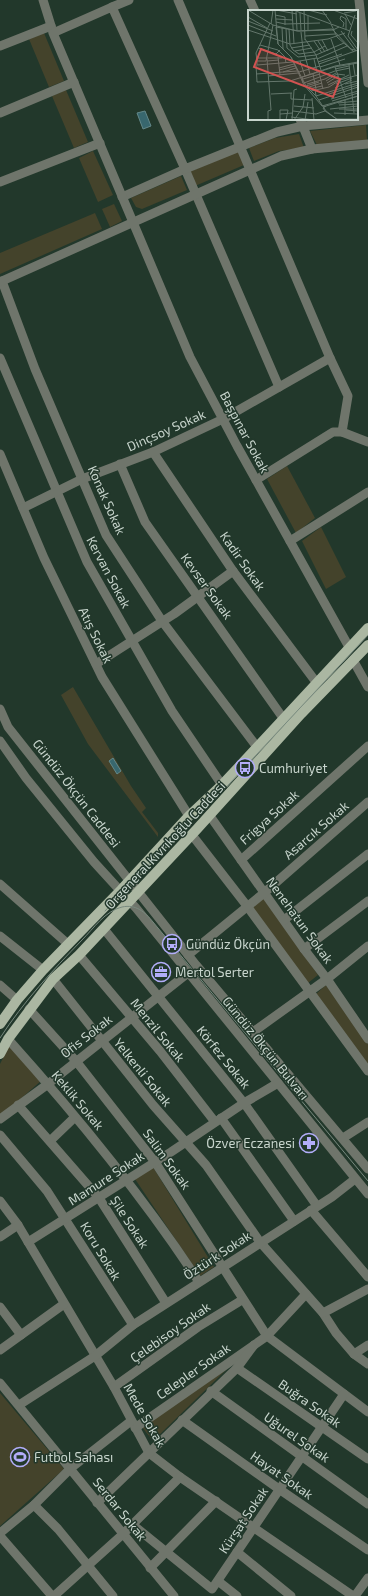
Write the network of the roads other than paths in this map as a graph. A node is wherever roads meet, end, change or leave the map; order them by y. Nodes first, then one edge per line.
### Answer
1 (43, 0) edge
2 (129, 0) edge
3 (178, 0) edge
4 (250, 0) edge
5 (359, 0) edge
6 (112, 7) junction
7 (255, 10) edge
8 (359, 23) edge
9 (52, 30) junction
10 (0, 46) edge
11 (74, 82) junction
12 (368, 83) edge
13 (0, 113) edge
14 (368, 120) edge
15 (301, 123) edge
16 (100, 143) junction
17 (368, 144) edge
18 (241, 147) junction
19 (312, 149) junction
20 (251, 169) junction
21 (185, 170) junction
22 (0, 182) edge
23 (195, 195) junction
24 (122, 197) junction
25 (133, 223) junction
26 (1, 282) edge
27 (0, 358) edge
28 (330, 358) junction
29 (279, 387) junction
30 (223, 419) junction
31 (342, 432) junction
32 (368, 442) edge
33 (153, 452) junction
34 (0, 454) edge
35 (120, 464) junction
36 (82, 479) junction
37 (256, 480) junction
38 (56, 491) junction
39 (368, 492) edge
40 (23, 508) junction
41 (290, 541) junction
42 (233, 571) junction
43 (198, 597) junction
44 (162, 620) junction
45 (368, 628) edge
46 (131, 641) junction
47 (368, 645) edge
48 (349, 647) junction
49 (353, 660) junction
50 (96, 664) junction
51 (316, 682) junction
52 (368, 687) edge
53 (0, 709) edge
54 (283, 718) junction
55 (0, 741) edge
56 (368, 746) edge
57 (257, 747) junction
58 (222, 785) junction
59 (368, 802) edge
60 (189, 816) junction
61 (210, 816) junction
62 (192, 835) junction
63 (368, 854) edge
64 (241, 860) junction
65 (130, 880) junction
66 (0, 884) edge
67 (121, 890) junction
68 (139, 890) junction
69 (264, 893) junction
70 (130, 900) junction
71 (368, 900) edge
72 (247, 906) junction
73 (284, 920) junction
74 (107, 925) junction
75 (0, 936) edge
76 (68, 944) junction
77 (368, 946) edge
78 (304, 949) junction
79 (78, 955) junction
80 (188, 955) junction
81 (43, 970) junction
82 (188, 973) junction
83 (327, 979) junction
84 (53, 980) junction
85 (0, 985) edge
86 (309, 991) junction
87 (159, 996) junction
88 (17, 1000) junction
89 (30, 1009) junction
90 (131, 1018) junction
91 (0, 1024) edge
92 (253, 1032) junction
93 (8, 1039) junction
94 (368, 1039) edge
95 (102, 1042) junction
96 (0, 1054) edge
97 (76, 1061) junction
98 (368, 1071) edge
99 (278, 1083) junction
100 (48, 1084) junction
101 (244, 1103) junction
102 (18, 1105) junction
103 (75, 1117) junction
104 (0, 1119) edge
105 (218, 1120) junction
106 (368, 1122) edge
107 (0, 1135) edge
108 (343, 1138) junction
109 (50, 1141) junction
110 (186, 1142) junction
111 (155, 1162) junction
112 (368, 1169) edge
113 (355, 1179) junction
114 (127, 1180) junction
115 (368, 1194) edge
116 (99, 1198) junction
117 (0, 1201) edge
118 (314, 1208) junction
119 (66, 1219) junction
120 (294, 1221) junction
121 (18, 1225) junction
122 (0, 1237) edge
123 (28, 1242) junction
124 (260, 1242) junction
125 (222, 1266) junction
126 (368, 1277) edge
127 (199, 1282) junction
128 (368, 1289) edge
129 (306, 1294) junction
130 (242, 1300) junction
131 (166, 1303) junction
132 (64, 1304) junction
133 (0, 1307) edge
134 (323, 1313) junction
135 (133, 1325) junction
136 (21, 1335) junction
137 (267, 1336) junction
138 (254, 1345) junction
139 (368, 1345) edge
140 (0, 1350) edge
141 (354, 1354) junction
142 (95, 1356) junction
143 (368, 1364) edge
144 (237, 1368) junction
145 (0, 1384) edge
146 (114, 1387) junction
147 (211, 1392) junction
148 (344, 1394) junction
149 (18, 1406) junction
150 (367, 1409) edge
151 (182, 1420) junction
152 (133, 1424) junction
153 (321, 1426) junction
154 (149, 1453) junction
155 (302, 1455) junction
156 (368, 1460) edge
157 (71, 1468) junction
158 (180, 1477) junction
159 (279, 1490) junction
160 (216, 1501) junction
161 (98, 1503) junction
162 (368, 1504) edge
163 (34, 1505) junction
164 (133, 1525) junction
165 (253, 1528) junction
166 (123, 1534) junction
167 (0, 1535) edge
168 (368, 1550) edge
169 (166, 1552) junction
170 (237, 1552) junction
171 (87, 1565) junction
172 (150, 1568) junction
173 (368, 1578) edge
174 (218, 1581) junction
175 (53, 1596) edge
176 (113, 1596) edge
177 (174, 1596) edge
178 (238, 1596) edge
179 (291, 1596) edge
180 (354, 1596) edge

1 - 9 street, Başpınar Sokak
2 - 6 street
3 - 18 street
4 - 7 street
5 - 8 street
6 - 9 street
6 - 21 street
8 - 12 street
9 - 10 street
9 - 11 street, Başpınar Sokak
11 - 13 street
11 - 16 street, Başpınar Sokak
14 - 15 street
15 - 18 street
15 - 19 street
16 - 22 street
16 - 24 street, Başpınar Sokak
17 - 19 street
18 - 20 street
18 - 21 street
19 - 20 street
20 - 23 street
20 - 28 street
21 - 23 street
21 - 24 street
23 - 25 street
23 - 29 street
24 - 25 street, Başpınar Sokak
25 - 26 street
25 - 30 street, Başpınar Sokak
26 - 36 street, Konak Sokak
27 - 38 street, Kervan Sokak
28 - 29 street, Dinçsoy Sokak
28 - 31 street
29 - 30 street, Dinçsoy Sokak
30 - 33 street, Dinçsoy Sokak
30 - 37 street, Başpınar Sokak
31 - 32 street
31 - 37 street
33 - 35 street, Dinçsoy Sokak
33 - 42 street, Kadir Sokak
34 - 40 street, Atış Sokak
35 - 36 street, Dinçsoy Sokak
35 - 43 street, Kevser Sokak
36 - 38 street, Dinçsoy Sokak
36 - 44 street, Konak Sokak
37 - 41 street, Başpınar Sokak
38 - 40 street, Dinçsoy Sokak
38 - 46 street, Kervan Sokak
39 - 41 street
40 - 50 street, Atış Sokak
41 - 48 street, Başpınar Sokak
42 - 43 street
42 - 51 street, Kadir Sokak
43 - 44 street
43 - 54 street, Kevser Sokak
44 - 46 street
44 - 57 street, Konak Sokak
45 - 48 main road
46 - 50 street
46 - 58 street, Kervan Sokak
47 - 49 main road, Orgeneral Kıvrıkoğlu Caddesi
48 - 51 main road
49 - 52 street
49 - 61 main road, Orgeneral Kıvrıkoğlu Caddesi
50 - 60 street, Atış Sokak
51 - 54 main road
53 - 65 street, Gündüz Ökçün Caddesi
54 - 57 main road
55 - 67 street
56 - 64 street, Frigya Sokak
57 - 58 main road
58 - 60 main road
59 - 69 street, Asarcık Sokak
60 - 65 main road
61 - 62 main road, Orgeneral Kıvrıkoğlu Caddesi
61 - 64 street, Nenehatun Sokak
62 - 68 main road, Orgeneral Kıvrıkoğlu Caddesi
62 - 72 street
63 - 73 street
64 - 69 street, Nenehatun Sokak
65 - 67 main road
65 - 68 street, Gündüz Ökçün Caddesi
66 - 76 street
67 - 70 street
67 - 76 main road
68 - 70 main road, Orgeneral Kıvrıkoğlu Caddesi
68 - 80 street, Gündüz Ökçün Bulvarı
69 - 72 street, Asarcık Sokak
69 - 73 street, Nenehatun Sokak
70 - 74 main road, Orgeneral Kıvrıkoğlu Caddesi
70 - 82 street, Gündüz Ökçün Bulvarı
71 - 78 street
72 - 80 street, Asarcık Sokak
72 - 86 street
73 - 78 street, Nenehatun Sokak
74 - 79 main road, Orgeneral Kıvrıkoğlu Caddesi
74 - 87 street, Körfez Sokak
75 - 81 street
76 - 81 main road
77 - 83 street
78 - 83 street, Nenehatun Sokak
79 - 84 main road, Orgeneral Kıvrıkoğlu Caddesi
79 - 90 street, Menzil Sokak
80 - 92 street, Gündüz Ökçün Bulvarı
81 - 88 main road
82 - 87 street, Ofis Sokak
82 - 99 street, Gündüz Ökçün Bulvarı
83 - 86 street
83 - 94 street, Nenehatun Sokak
84 - 89 main road, Orgeneral Kıvrıkoğlu Caddesi
84 - 95 street, Yelkenli Sokak
85 - 88 street
86 - 92 street
86 - 98 street
87 - 90 street, Ofis Sokak
87 - 101 street, Körfez Sokak
88 - 91 main road
89 - 93 main road, Orgeneral Kıvrıkoğlu Caddesi
89 - 97 street, Salim Sokak
90 - 95 street, Ofis Sokak
90 - 105 street, Menzil Sokak
92 - 108 street, Gündüz Ökçün Bulvarı
93 - 96 main road, Orgeneral Kıvrıkoğlu Caddesi
93 - 100 street, Keklik Sokak
95 - 97 street, Ofis Sokak
95 - 110 street, Yelkenli Sokak
97 - 100 street, Ofis Sokak
97 - 111 street, Salim Sokak
99 - 101 street, Mamure Sokak
99 - 113 street, Gündüz Ökçün Bulvarı
100 - 102 street, Ofis Sokak
100 - 103 street, Keklik Sokak
101 - 105 street, Mamure Sokak
101 - 118 street, Körfez Sokak
102 - 104 street, Ofis Sokak
102 - 109 street, Şile Sokak
103 - 109 street
103 - 114 street, Keklik Sokak
105 - 110 street, Mamure Sokak
105 - 120 street, Menzil Sokak
106 - 108 street
107 - 119 street, Koru Sokak
108 - 112 street, Gündüz Ökçün Bulvarı
109 - 116 street, Şile Sokak
110 - 111 street, Mamure Sokak
110 - 124 street, Yelkenli Sokak
111 - 114 street, Mamure Sokak
111 - 125 street, Salim Sokak
113 - 115 street, Gündüz Ökçün Bulvarı
113 - 118 street, Öztürk Sokak
114 - 116 street, Mamure Sokak
114 - 127 street, Keklik Sokak
116 - 119 street, Mamure Sokak
116 - 131 street, Şile Sokak
117 - 121 street, Mede Sokak
118 - 120 street, Öztürk Sokak
118 - 126 street, Körfez Sokak
119 - 123 street, Mamure Sokak
119 - 135 street, Koru Sokak
120 - 124 street, Öztürk Sokak
121 - 122 street
121 - 123 street, Mede Sokak
123 - 132 street, Mede Sokak
124 - 125 street, Öztürk Sokak
124 - 129 street, Yelkenli Sokak
125 - 127 street, Öztürk Sokak
125 - 130 street, Salim Sokak
127 - 131 street, Öztürk Sokak
128 - 134 street
129 - 134 street, Yelkenli Sokak
129 - 137 street, Celepler Sokak
130 - 137 street, Salim Sokak
130 - 146 street, Çelebisoy Sokak
131 - 135 street, Öztürk Sokak
132 - 136 street
132 - 142 street, Mede Sokak
133 - 136 street
134 - 141 street, Yelkenli Sokak
135 - 142 street, Öztürk Sokak
136 - 140 street
137 - 138 street, Celepler Sokak
137 - 148 street, Salim Sokak
138 - 144 street
138 - 152 street, Celepler Sokak
139 - 141 street
141 - 143 street, Yelkenli Sokak
142 - 146 street, Mede Sokak
142 - 149 street, Öztürk Sokak
144 - 147 street
144 - 153 street, Buğra Sokak
145 - 149 street, Serdar Sokak
146 - 152 street, Mede Sokak
147 - 151 street
147 - 155 street, Uğurel Sokak
148 - 150 street, Salim Sokak
148 - 153 street, Kürşat Sokak
149 - 157 street, Serdar Sokak
151 - 154 street
151 - 159 street, Hayat Sokak
152 - 154 street, Mede Sokak
152 - 157 street, Celepler Sokak
153 - 155 street, Kürşat Sokak
153 - 156 street, Buğra Sokak
154 - 158 street, Mede Sokak
154 - 161 street
155 - 159 street, Kürşat Sokak
155 - 162 street, Uğurel Sokak
157 - 161 street, Serdar Sokak
157 - 163 street, Celepler Sokak
158 - 160 street, Mede Sokak
158 - 164 street
159 - 165 street, Kürşat Sokak
159 - 168 street, Hayat Sokak
160 - 165 street, Mede Sokak
160 - 169 street
161 - 166 street, Serdar Sokak
163 - 167 street, Celepler Sokak
163 - 171 street
164 - 166 street
164 - 169 street
165 - 170 street, Kürşat Sokak
165 - 180 street, Mede Sokak
166 - 171 street
166 - 172 street, Serdar Sokak
167 - 175 street
169 - 172 street
169 - 174 street
170 - 174 street, Kürşat Sokak
170 - 179 street
171 - 175 street
171 - 176 street
172 - 177 street, Serdar Sokak
173 - 180 street
174 - 178 street

